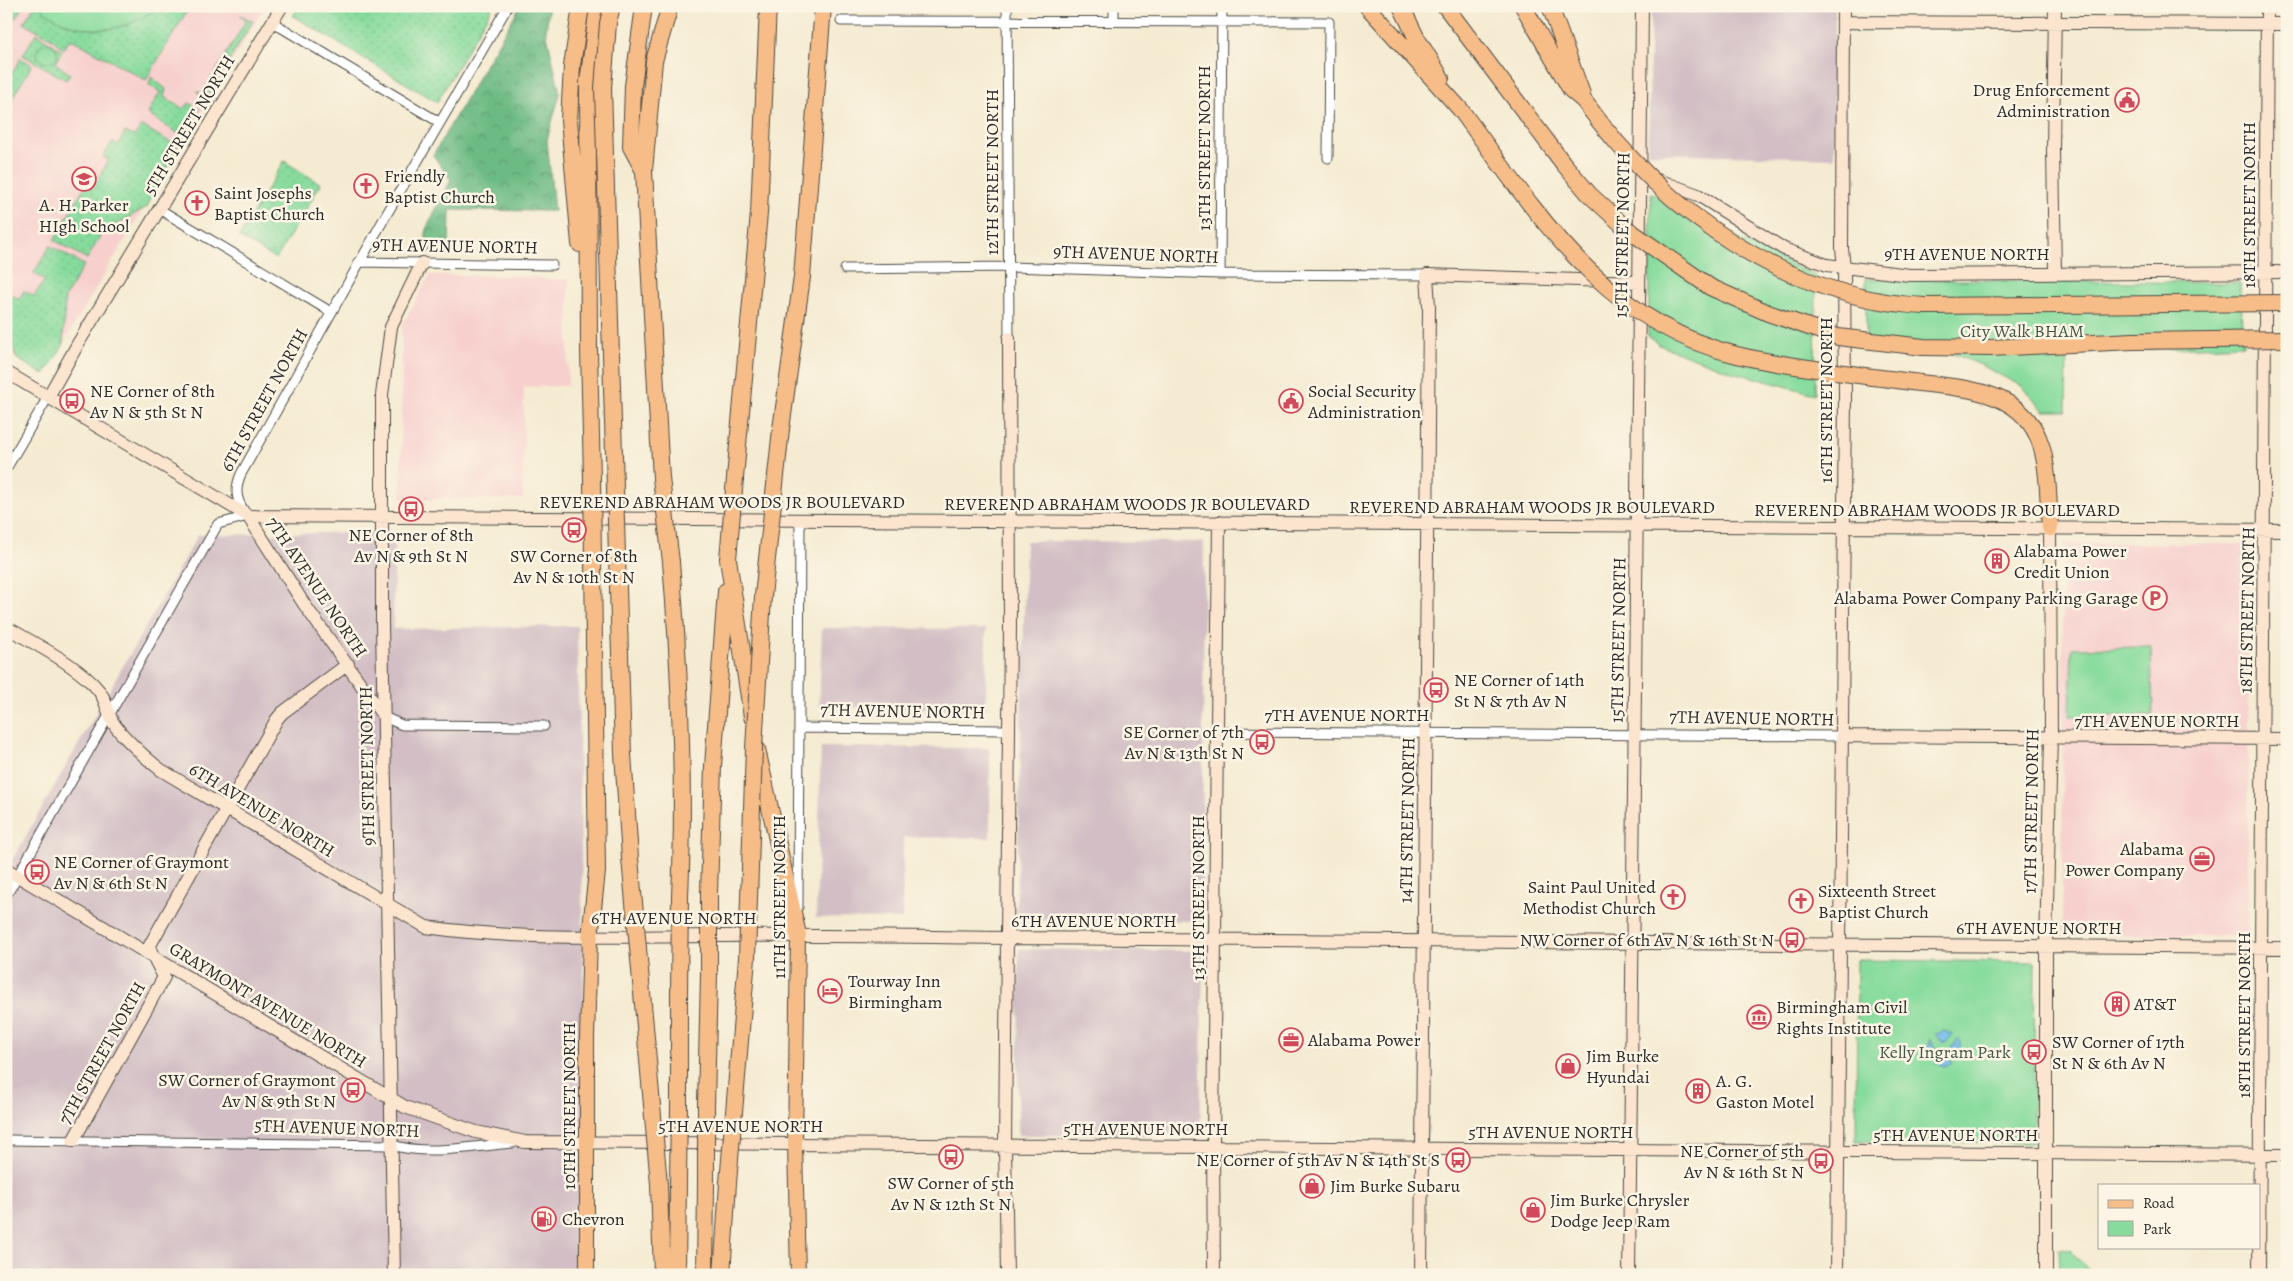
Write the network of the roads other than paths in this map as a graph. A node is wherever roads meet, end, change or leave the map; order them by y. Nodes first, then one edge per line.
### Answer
1 (282, 6) edge
2 (508, 6) edge
3 (581, 6) edge
4 (598, 6) edge
5 (612, 6) edge
6 (644, 6) edge
7 (670, 6) edge
8 (768, 6) edge
9 (823, 6) edge
10 (1007, 6) edge
11 (1114, 6) edge
12 (1222, 6) edge
13 (1367, 6) edge
14 (1392, 6) edge
15 (1401, 6) edge
16 (1434, 6) edge
17 (1445, 6) edge
18 (1523, 6) edge
19 (1550, 6) edge
20 (1642, 6) edge
21 (1843, 6) edge
22 (2055, 6) edge
23 (2267, 6) edge
24 (841, 21) dead end
25 (1008, 21) junction
26 (1114, 21) junction
27 (272, 22) junction
28 (1222, 22) junction
29 (1843, 22) junction
30 (2055, 23) junction
31 (2267, 24) junction
32 (2287, 24) edge
33 (1416, 37) junction
34 (1507, 87) junction
35 (1584, 101) junction
36 (1460, 109) junction
37 (439, 122) junction
38 (1328, 158) dead end
39 (644, 171) junction
40 (1640, 175) junction
41 (159, 209) junction
42 (358, 262) junction
43 (422, 263) junction
44 (552, 265) dead end
45 (1009, 267) junction
46 (1844, 268) junction
47 (845, 269) dead end
48 (2055, 272) junction
49 (2266, 272) junction
50 (2287, 272) edge
51 (1220, 274) junction
52 (1427, 275) junction
53 (1639, 282) junction
54 (2287, 303) edge
55 (331, 312) junction
56 (1009, 338) joint
57 (2287, 339) edge
58 (588, 350) junction
59 (6, 372) edge
60 (48, 397) junction
61 (6, 469) edge
62 (248, 516) junction
63 (383, 517) junction
64 (800, 520) junction
65 (1008, 521) junction
66 (1219, 522) junction
67 (1428, 524) junction
68 (1637, 526) junction
69 (1843, 527) junction
70 (2050, 528) junction
71 (2265, 530) junction
72 (2287, 530) edge
73 (728, 559) junction
74 (6, 627) edge
75 (348, 664) junction
76 (110, 712) junction
77 (384, 717) junction
78 (544, 726) dead end
79 (799, 728) junction
80 (1007, 730) junction
81 (1217, 732) junction
82 (1426, 733) junction
83 (1635, 734) junction
84 (1842, 736) junction
85 (2051, 737) junction
86 (2263, 739) junction
87 (2287, 739) edge
88 (227, 809) junction
89 (6, 869) edge
90 (18, 876) junction
91 (6, 896) edge
92 (387, 905) junction
93 (798, 935) junction
94 (590, 937) junction
95 (1006, 938) junction
96 (1215, 939) junction
97 (1424, 942) junction
98 (1633, 943) junction
99 (1839, 944) junction
100 (2046, 946) junction
101 (2262, 948) junction
102 (2287, 948) edge
103 (153, 957) junction
104 (391, 1099) junction
105 (6, 1140) edge
106 (73, 1141) junction
107 (524, 1142) junction
108 (587, 1142) junction
109 (795, 1144) junction
110 (392, 1145) junction
111 (1005, 1146) junction
112 (1213, 1147) junction
113 (1422, 1149) junction
114 (1631, 1150) junction
115 (1838, 1152) junction
116 (2047, 1153) junction
117 (2260, 1155) junction
118 (2287, 1155) edge
119 (2260, 1184) edge
120 (2259, 1248) edge
121 (723, 1267) edge
122 (670, 1269) edge
123 (705, 1272) edge
124 (394, 1275) edge
125 (587, 1275) edge
126 (798, 1275) edge
127 (1007, 1275) edge
128 (1214, 1275) edge
129 (1422, 1275) edge
130 (1630, 1275) edge
131 (1837, 1275) edge
132 (2046, 1275) edge
133 (2259, 1275) edge

1 - 27 street, 5TH STREET NORTH
2 - 37 street, 6TH STREET NORTH
3 - 58 highway
4 - 58 highway
5 - 122 highway, bridge
6 - 39 highway
7 - 39 highway
8 - 73 highway, bridge
9 - 121 highway, bridge
10 - 25 street, 12TH STREET NORTH
11 - 26 street
12 - 28 street, 13TH STREET NORTH
13 - 36 highway
14 - 33 highway
15 - 33 highway
16 - 34 highway
17 - 34 highway
18 - 35 highway
19 - 35 highway
20 - 40 street, 15TH STREET NORTH
21 - 29 street, 16TH STREET NORTH
22 - 30 street
23 - 31 street, 18TH STREET NORTH
24 - 25 street
25 - 26 street
25 - 45 street, 12TH STREET NORTH
26 - 28 street
27 - 37 street
27 - 41 street, 5TH STREET NORTH
28 - 38 street
28 - 51 street, 13TH STREET NORTH
29 - 30 street
29 - 46 street, 16TH STREET NORTH
30 - 31 street
30 - 48 street
31 - 32 street
31 - 49 street, 18TH STREET NORTH
33 - 36 highway
34 - 57 highway, bridge
35 - 54 highway, bridge
36 - 70 highway, bridge
37 - 42 street, 6TH STREET NORTH
39 - 122 highway, bridge
40 - 46 street, 9TH AVENUE NORTH
40 - 53 street, 15TH STREET NORTH
41 - 55 street
41 - 60 street, 5TH STREET NORTH
42 - 43 street, 9TH AVENUE NORTH
42 - 55 street, 6TH STREET NORTH
43 - 44 street, 9TH AVENUE NORTH
43 - 63 street, 9TH STREET NORTH
45 - 47 street, 9TH AVENUE NORTH
45 - 51 street, 9TH AVENUE NORTH
45 - 56 street, 12TH STREET NORTH
46 - 48 street, 9TH AVENUE NORTH
46 - 69 street, 16TH STREET NORTH
48 - 49 street, 9TH AVENUE NORTH
49 - 50 street, 9TH AVENUE NORTH
49 - 71 street, 18TH STREET NORTH
51 - 52 street, 9TH AVENUE NORTH
52 - 53 street
52 - 67 street, 14TH STREET NORTH
53 - 68 street, 15TH STREET NORTH
55 - 62 street, 6TH STREET NORTH
56 - 65 street
58 - 94 highway, bridge
59 - 60 street
60 - 61 street, 5TH STREET NORTH
60 - 62 street
62 - 63 street, REVEREND ABRAHAM WOODS JR BOULEVARD
62 - 75 street, 7TH AVENUE NORTH
62 - 76 street
63 - 64 street, REVEREND ABRAHAM WOODS JR BOULEVARD
63 - 77 street, 9TH STREET NORTH
64 - 65 street, REVEREND ABRAHAM WOODS JR BOULEVARD
64 - 79 street, 11TH STREET NORTH
65 - 66 street, REVEREND ABRAHAM WOODS JR BOULEVARD
65 - 80 street
66 - 67 street, REVEREND ABRAHAM WOODS JR BOULEVARD
66 - 81 street, 13TH STREET NORTH
67 - 68 street, REVEREND ABRAHAM WOODS JR BOULEVARD
67 - 82 street, 14TH STREET NORTH
68 - 69 street, REVEREND ABRAHAM WOODS JR BOULEVARD
68 - 83 street, 15TH STREET NORTH
69 - 70 street, REVEREND ABRAHAM WOODS JR BOULEVARD
69 - 84 street, 16TH STREET NORTH
70 - 71 street, REVEREND ABRAHAM WOODS JR BOULEVARD
70 - 85 street, 17TH STREET NORTH
71 - 72 street, REVEREND ABRAHAM WOODS JR BOULEVARD
71 - 86 street, 18TH STREET NORTH
73 - 93 highway
73 - 123 highway, bridge
74 - 76 street, 6TH AVENUE NORTH
75 - 77 street, 7TH AVENUE NORTH
75 - 88 street
76 - 88 street, 6TH AVENUE NORTH
76 - 90 street
77 - 78 street
77 - 92 street, 9TH STREET NORTH
79 - 80 street, 7TH AVENUE NORTH
79 - 93 street, 11TH STREET NORTH
80 - 95 street
81 - 82 street, 7TH AVENUE NORTH
81 - 96 street, 13TH STREET NORTH
82 - 83 street, 7TH AVENUE NORTH
82 - 97 street, 14TH STREET NORTH
83 - 84 street, 7TH AVENUE NORTH
83 - 98 street, 15TH STREET NORTH
84 - 85 street, 7TH AVENUE NORTH
84 - 99 street, 16TH STREET NORTH
85 - 86 street, 7TH AVENUE NORTH
85 - 100 street, 17TH STREET NORTH
86 - 87 street, 7TH AVENUE NORTH
86 - 101 street, 18TH STREET NORTH
88 - 92 street, 6TH AVENUE NORTH
88 - 103 street
89 - 90 street, GRAYMONT AVENUE NORTH
90 - 91 street
90 - 103 street, GRAYMONT AVENUE NORTH
92 - 94 street, 6TH AVENUE NORTH
92 - 104 street, 9TH STREET NORTH
93 - 94 street, 6TH AVENUE NORTH
93 - 95 street, 6TH AVENUE NORTH
93 - 109 main road, 11TH STREET NORTH
94 - 108 main road, 10TH STREET NORTH
95 - 96 street, 6TH AVENUE NORTH
95 - 111 street
96 - 97 street, 6TH AVENUE NORTH
96 - 112 street, 13TH STREET NORTH
97 - 98 street, 6TH AVENUE NORTH
97 - 113 street, 14TH STREET NORTH
98 - 99 street, 6TH AVENUE NORTH
98 - 114 street, 15TH STREET NORTH
99 - 100 street, 6TH AVENUE NORTH
99 - 115 street, 16TH STREET NORTH
100 - 101 street, 6TH AVENUE NORTH
100 - 116 street, 17TH STREET NORTH
101 - 102 street, 6TH AVENUE NORTH
101 - 117 street, 18TH STREET NORTH
103 - 104 street, GRAYMONT AVENUE NORTH
103 - 106 street, 7TH STREET NORTH
104 - 107 street, GRAYMONT AVENUE NORTH
104 - 110 street, 9TH STREET NORTH
105 - 106 street, 5TH AVENUE NORTH
106 - 110 street, 5TH AVENUE NORTH
107 - 108 street, 5TH AVENUE NORTH
107 - 110 street, 5TH AVENUE NORTH
108 - 109 street, 5TH AVENUE NORTH
108 - 125 main road, 10TH STREET NORTH
109 - 111 street, 5TH AVENUE NORTH
109 - 126 main road, 11TH STREET NORTH
110 - 124 street, 9TH STREET NORTH
111 - 112 street, 5TH AVENUE NORTH
111 - 127 street
112 - 113 street, 5TH AVENUE NORTH
112 - 128 street, 13TH STREET NORTH
113 - 114 street, 5TH AVENUE NORTH
113 - 129 street, 14TH STREET NORTH
114 - 115 street, 5TH AVENUE NORTH
114 - 130 street, 15TH STREET NORTH
115 - 116 street, 5TH AVENUE NORTH
115 - 131 street, 16TH STREET NORTH
116 - 117 street, 5TH AVENUE NORTH
116 - 132 street, 17TH STREET NORTH
117 - 118 street, 5TH AVENUE NORTH
117 - 119 street, 18TH STREET NORTH
120 - 133 street, 18TH STREET NORTH

